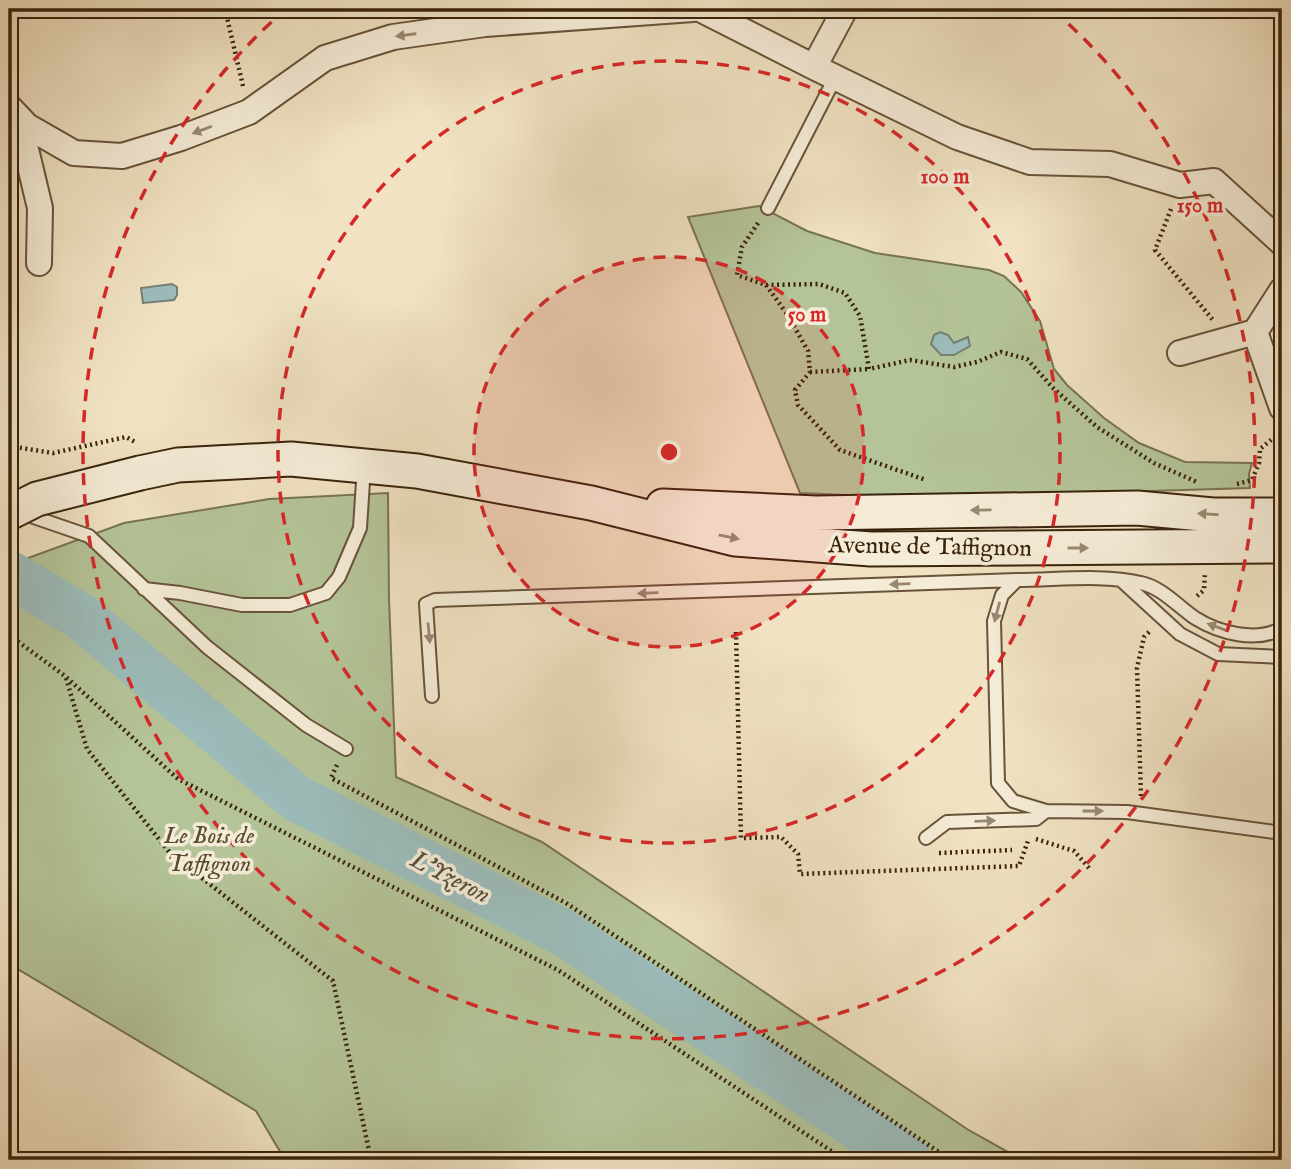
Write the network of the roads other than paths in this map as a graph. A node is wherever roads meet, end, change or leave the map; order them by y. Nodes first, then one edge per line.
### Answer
1 (694, 9) edge
2 (700, 9) edge
3 (845, 9) edge
4 (825, 73) junction
5 (9, 107) edge
6 (27, 126) junction
7 (768, 208) road end
8 (1282, 243) edge
9 (39, 263) dead end
10 (1282, 290) edge
11 (1255, 332) junction
12 (1181, 353) dead end
13 (1282, 408) edge
14 (364, 466) junction
15 (591, 503) junction
16 (9, 511) edge
17 (1279, 532) edge
18 (1017, 580) junction
19 (1121, 580) junction
20 (144, 589) junction
21 (1282, 628) edge
22 (1282, 657) edge
23 (432, 696) dead end
24 (346, 749) road end
25 (1046, 811) junction
26 (1282, 833) edge
27 (926, 838) dead end

1 -> 6 street
2 - 4 street
3 - 4 street
4 - 7 lane
4 - 8 street
5 - 6 street
6 - 9 street
10 - 11 street
11 - 12 street
11 - 13 street
14 - 15 street, Avenue de Taffignon
14 - 16 street, Avenue de Taffignon, bridge
14 - 20 lane
17 -> 15 street, Avenue de Taffignon
15 -> 17 street, Avenue de Taffignon
16 - 20 lane
18 - 19 lane
18 -> 23 lane
18 -> 25 lane
21 -> 19 lane
19 - 22 lane
20 - 24 lane
25 -> 26 lane
27 -> 25 lane

